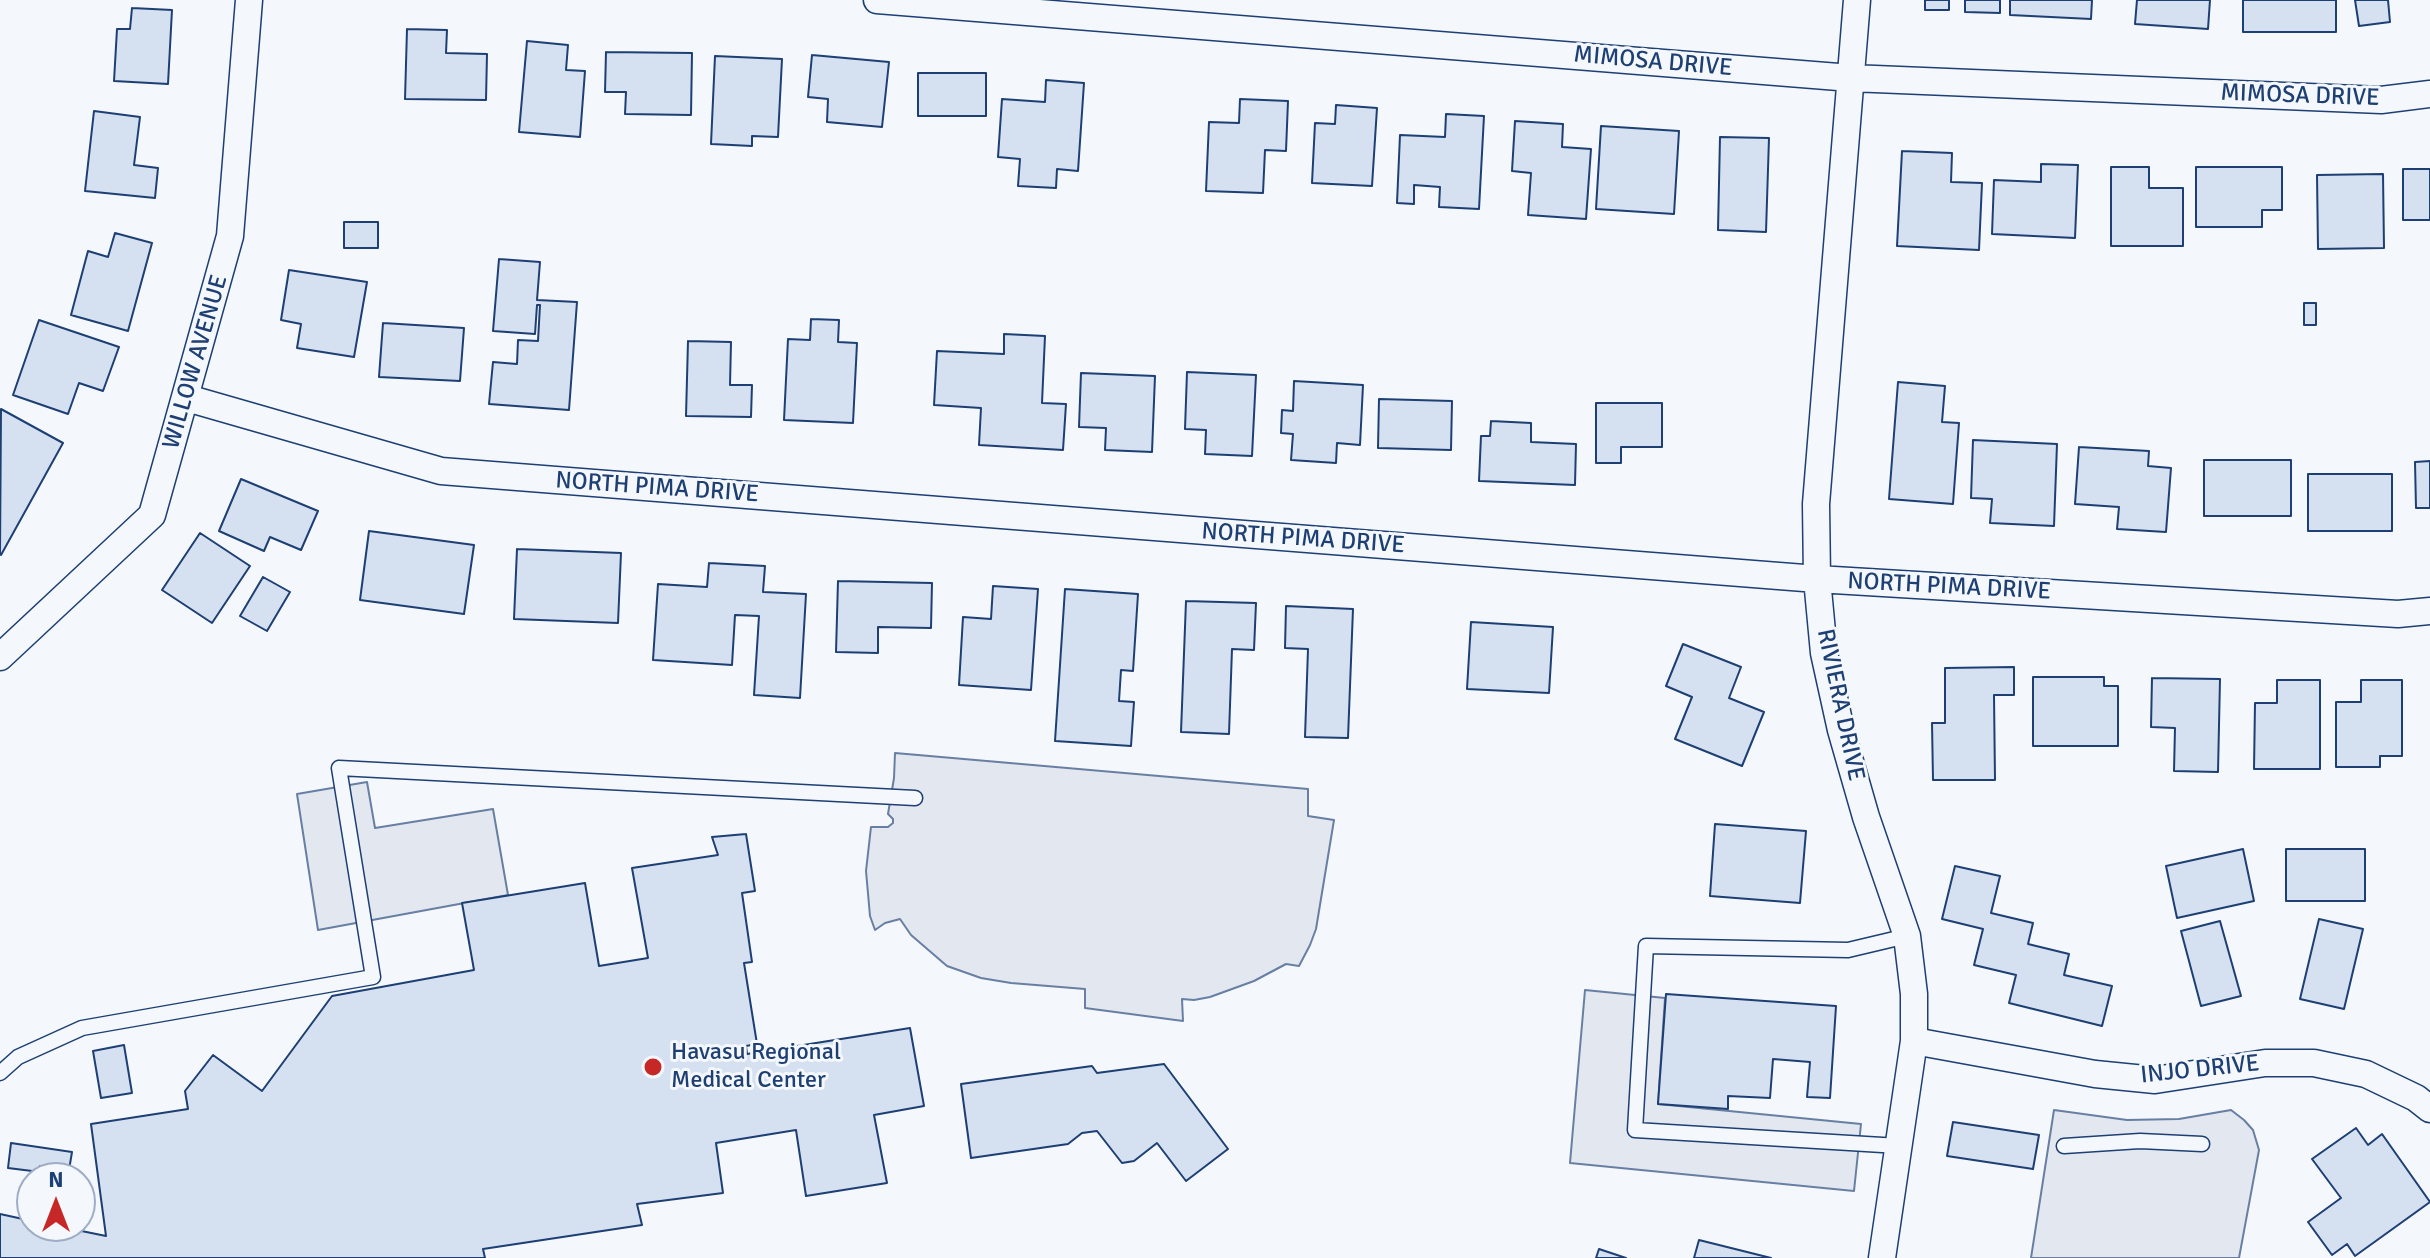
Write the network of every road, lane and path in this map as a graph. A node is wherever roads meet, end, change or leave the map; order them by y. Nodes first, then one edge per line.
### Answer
1 (249, 0) edge
2 (877, 0) edge
3 (1857, 0) edge
4 (1851, 78) junction
5 (2430, 94) edge
6 (187, 398) junction
7 (1817, 579) junction
8 (2430, 611) edge
9 (1, 653) edge
10 (915, 798) dead end
11 (1907, 936) junction
12 (1914, 1041) junction
13 (0, 1073) edge
14 (2430, 1109) edge
15 (2202, 1144) dead end
16 (1899, 1146) junction
17 (2064, 1146) dead end
18 (1882, 1258) edge

1 - 6 street, WILLOW AVENUE
2 - 4 street, MIMOSA DRIVE
3 - 4 street, RIVIERA DRIVE
4 - 5 street, MIMOSA DRIVE
4 - 7 street, RIVIERA DRIVE
6 - 7 street, NORTH PIMA DRIVE
6 - 9 street, WILLOW AVENUE
7 - 8 street, NORTH PIMA DRIVE
7 - 11 street, RIVIERA DRIVE
10 - 13 lane
11 - 12 street, RIVIERA DRIVE
11 - 16 lane
12 - 14 street, INJO DRIVE
12 - 16 street, RIVIERA DRIVE
15 - 17 lane
16 - 18 street, RIVIERA DRIVE

